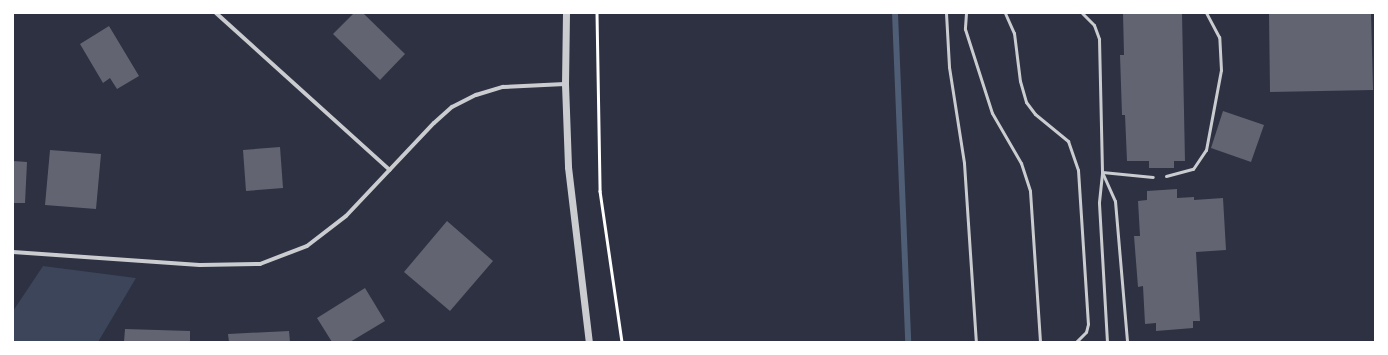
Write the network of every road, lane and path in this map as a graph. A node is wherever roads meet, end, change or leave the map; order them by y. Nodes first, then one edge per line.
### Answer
1 (216, 13) edge
2 (566, 13) edge
3 (597, 13) edge
4 (946, 13) edge
5 (966, 13) edge
6 (1005, 13) edge
7 (1082, 13) edge
8 (1206, 13) edge
9 (565, 84) junction
10 (390, 170) junction
11 (1102, 172) junction
12 (1166, 176) dead end
13 (1153, 177) dead end
14 (13, 252) edge
15 (589, 342) edge
16 (622, 342) edge
17 (976, 342) edge
18 (1040, 342) edge
19 (1076, 342) edge
20 (1107, 342) edge
21 (1126, 342) edge

1 - 10 street
2 - 9 street
3 - 16 path
4 - 17 lane
5 - 18 lane
6 - 19 lane
7 - 11 lane
8 - 12 lane
9 - 10 street
9 - 15 street
10 - 14 street
11 - 13 lane
11 - 20 lane
11 - 21 lane

